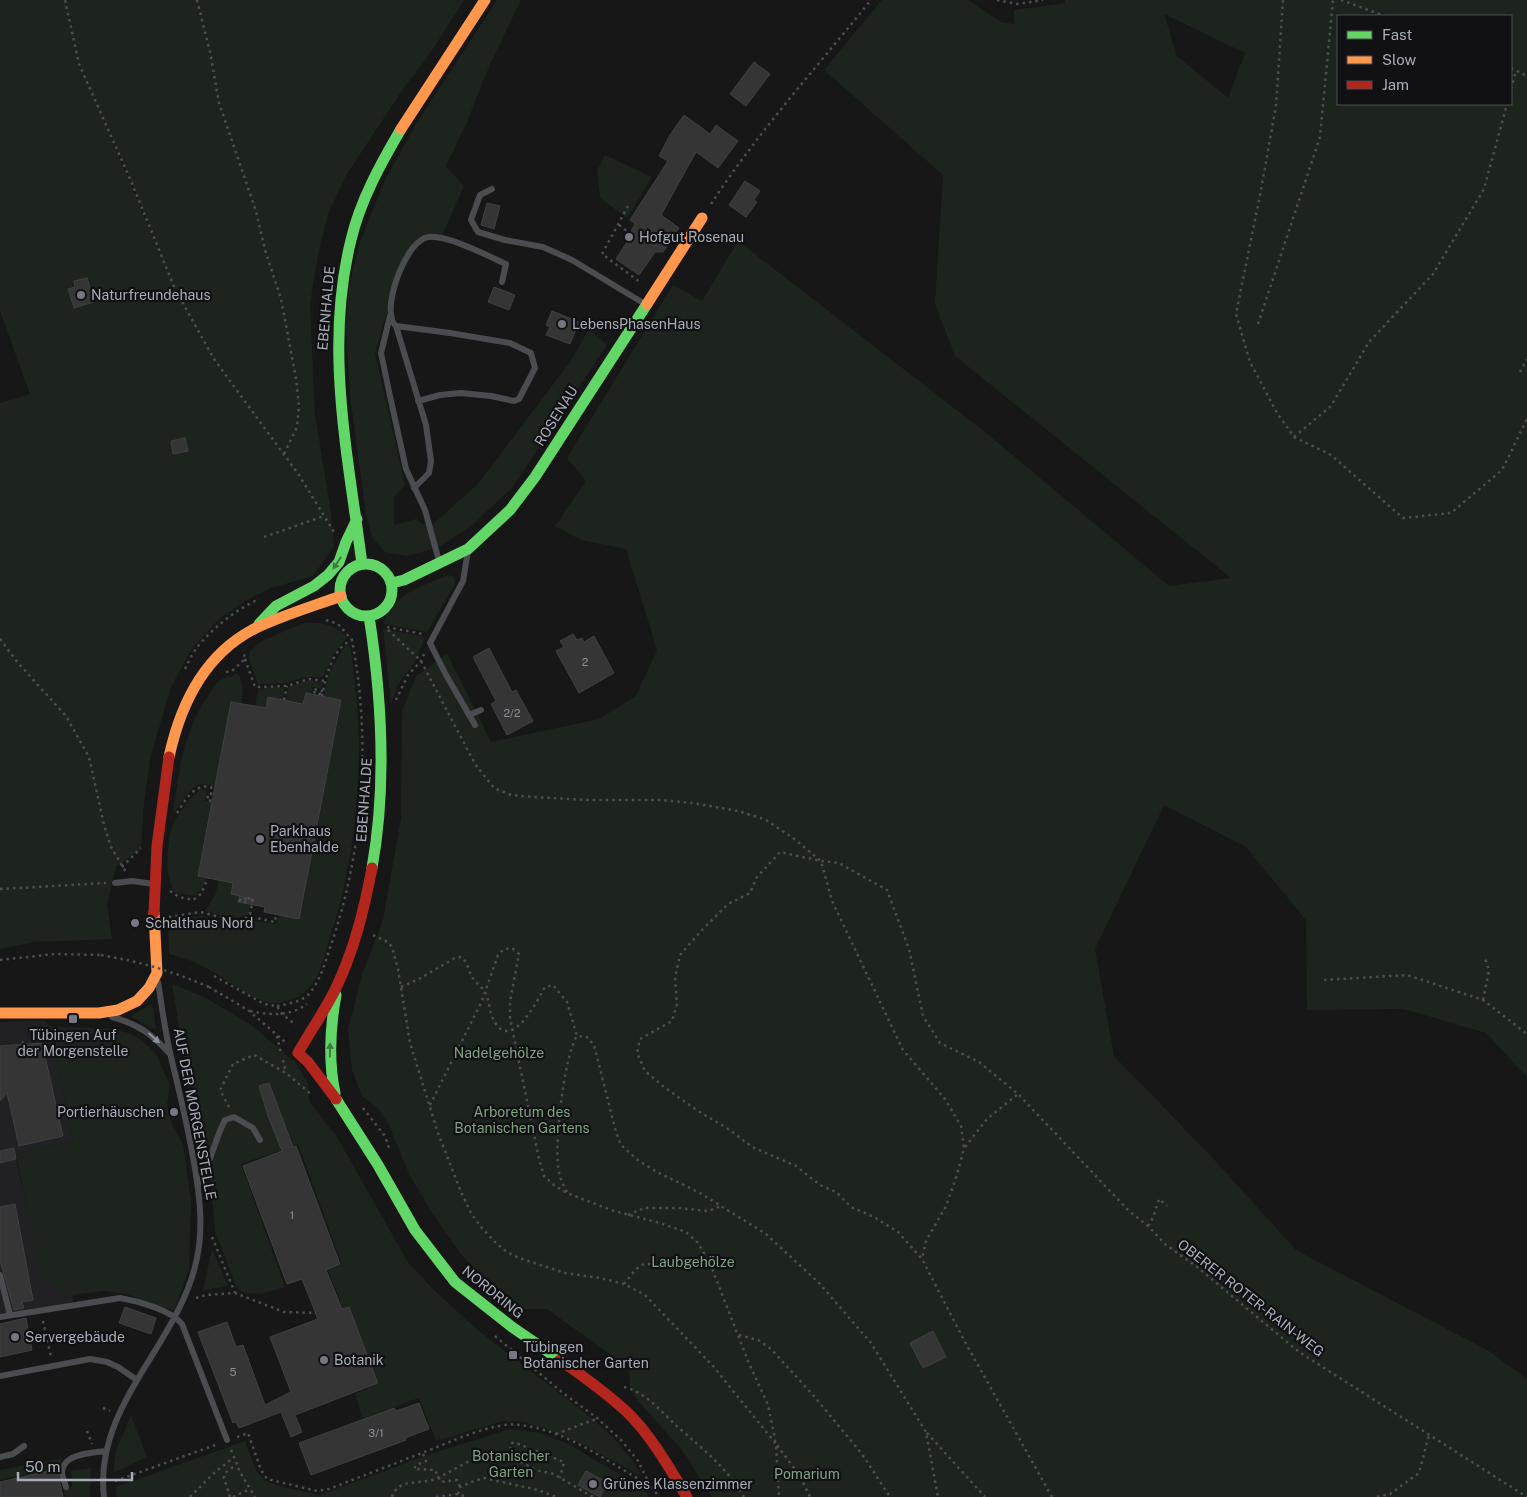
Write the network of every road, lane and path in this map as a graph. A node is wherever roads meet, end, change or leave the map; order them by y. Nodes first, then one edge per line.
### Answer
1 (65, 0) edge
2 (197, 0) edge
3 (484, 0) edge
4 (870, 0) edge
5 (997, 0) edge
6 (1043, 0) edge
7 (1283, 0) edge
8 (1333, 0) edge
9 (1341, 0) edge
10 (1382, 15) edge
11 (1512, 69) edge
12 (1516, 71) junction
13 (1527, 76) edge
14 (1512, 86) edge
15 (1507, 105) edge
16 (492, 190) dead end
17 (628, 206) dead end
18 (702, 218) joint
19 (618, 225) junction
20 (632, 235) dead end
21 (502, 282) dead end
22 (654, 293) junction
23 (646, 305) junction
24 (391, 312) junction
25 (1258, 324) dead end
26 (396, 326) junction
27 (1527, 359) edge
28 (1520, 372) dead end
29 (418, 401) junction
30 (1527, 419) edge
31 (1294, 438) junction
32 (284, 454) junction
33 (414, 488) junction
34 (357, 519) junction
35 (264, 537) dead end
36 (468, 549) junction
37 (440, 563) junction
38 (362, 564) junction
39 (392, 583) junction
40 (341, 596) junction
41 (369, 616) junction
42 (321, 619) dead end
43 (385, 627) dead end
44 (253, 629) junction
45 (371, 633) junction
46 (420, 633) dead end
47 (0, 639) edge
48 (352, 640) junction
49 (245, 650) dead end
50 (245, 659) junction
51 (222, 673) dead end
52 (325, 680) junction
53 (286, 686) junction
54 (323, 691) junction
55 (284, 700) dead end
56 (481, 710) dead end
57 (469, 715) junction
58 (475, 725) dead end
59 (214, 794) dead end
60 (173, 818) dead end
61 (145, 844) dead end
62 (821, 862) junction
63 (208, 878) dead end
64 (115, 883) joint
65 (155, 884) junction
66 (0, 889) edge
67 (168, 898) dead end
68 (249, 898) dead end
69 (165, 913) dead end
70 (276, 914) dead end
71 (244, 920) junction
72 (388, 942) dead end
73 (143, 956) dead end
74 (1485, 958) dead end
75 (0, 960) edge
76 (141, 971) dead end
77 (163, 971) junction
78 (1324, 980) dead end
79 (339, 982) junction
80 (401, 987) junction
81 (485, 992) junction
82 (1483, 1000) junction
83 (307, 1004) dead end
84 (277, 1006) dead end
85 (248, 1010) junction
86 (0, 1013) edge
87 (101, 1014) junction
88 (511, 1031) junction
89 (1527, 1034) edge
90 (578, 1036) junction
91 (26, 1041) dead end
92 (23, 1044) dead end
93 (298, 1053) junction
94 (170, 1054) junction
95 (286, 1074) dead end
96 (1018, 1094) junction
97 (336, 1098) junction
98 (430, 1106) junction
99 (234, 1117) junction
100 (260, 1140) dead end
101 (964, 1148) junction
102 (198, 1184) junction
103 (567, 1193) junction
104 (721, 1206) junction
105 (1167, 1206) dead end
106 (627, 1215) junction
107 (1148, 1226) junction
108 (209, 1241) dead end
109 (922, 1259) junction
110 (711, 1266) junction
111 (0, 1275) edge
112 (624, 1284) junction
113 (197, 1290) dead end
114 (235, 1293) junction
115 (41, 1310) junction
116 (316, 1313) dead end
117 (10, 1315) junction
118 (0, 1317) edge
119 (176, 1317) junction
120 (738, 1335) junction
121 (52, 1365) junction
122 (0, 1376) edge
123 (137, 1380) junction
124 (624, 1387) dead end
125 (103, 1408) dead end
126 (110, 1411) dead end
127 (597, 1418) dead end
128 (926, 1432) junction
129 (556, 1434) junction
130 (1429, 1435) junction
131 (227, 1440) junction
132 (776, 1444) junction
133 (24, 1446) dead end
134 (106, 1451) junction
135 (422, 1453) junction
136 (510, 1456) junction
137 (0, 1457) edge
138 (234, 1457) junction
139 (237, 1464) junction
140 (439, 1477) junction
141 (110, 1478) dead end
142 (560, 1478) junction
143 (460, 1487) junction
144 (66, 1488) dead end
145 (250, 1489) junction
146 (458, 1494) junction
147 (192, 1496) edge
148 (104, 1497) edge
149 (232, 1497) edge
150 (255, 1497) edge
151 (392, 1497) edge
152 (436, 1497) edge
153 (467, 1497) edge
154 (556, 1497) edge
155 (594, 1497) edge
156 (658, 1497) edge
157 (687, 1497) edge
158 (744, 1497) edge
159 (779, 1497) edge
160 (810, 1497) edge
161 (890, 1497) edge
162 (938, 1497) edge
163 (985, 1497) edge
164 (1052, 1497) edge
165 (1377, 1497) edge
166 (1527, 1497) edge

1 - 32 path
2 - 32 path
3 - 34 street, EBENHALDE
4 - 18 path
5 - 6 path
7 - 31 path
8 - 25 path
9 - 10 path
11 - 12 path
12 - 13 path
12 - 14 path
15 - 31 path
16 - 23 lane
17 - 19 path
18 - 22 street, ROSENAU
19 - 20 path
19 - 22 path
21 - 24 lane
22 - 23 street, ROSENAU
23 - 36 street, ROSENAU
24 - 26 lane
24 - 33 lane
26 - 29 lane
26 - 29 lane
27 - 28 path
29 - 33 lane
30 - 31 path
32 - 35 path
33 - 37 lane
34 - 38 street, EBENHALDE
34 -> 44 street
36 - 37 street, ROSENAU
36 - 57 lane
37 - 39 street, ROSENAU
38 - 39 street
38 - 40 street
39 - 41 street
40 - 41 street
40 - 44 street
41 - 45 street, EBENHALDE
42 - 48 path
43 - 62 path
44 - 65 street
45 - 46 path
45 - 48 path
45 - 79 street, EBENHALDE
47 - 61 path
48 - 52 path
48 - 84 path
49 - 50 path
50 - 51 path
50 - 53 path
52 - 53 path
52 - 54 path
53 - 55 path
54 - 54 path
56 - 57 lane
57 - 58 lane
59 - 60 path
62 - 96 path, OBERER ROTER-RAIN-WEG
62 - 101 path
62 - 109 path, OBERER ROTER-RAIN-WEG
63 - 67 path
64 - 65 lane
64 - 66 path
65 - 77 street
68 - 71 path
69 - 71 path
70 - 71 path
72 - 80 path
73 - 76 path
74 - 82 path
75 - 85 path, bridge
77 - 87 street
77 - 94 lane, AUF DER MORGENSTELLE
78 - 82 path
79 - 93 street, EBENHALDE
97 -> 79 street, EBENHALDE
80 - 81 path
80 - 98 path
81 - 88 path
81 - 88 path
81 - 98 path
82 - 89 path
83 - 85 path
85 - 93 path
86 - 87 street
87 -> 94 lane
88 - 90 path
88 - 103 path
90 - 103 path
90 - 104 path
91 - 92 path
93 - 97 street, NORDRING
94 - 102 lane, AUF DER MORGENSTELLE
95 - 99 path
96 - 101 path
96 - 107 path, OBERER ROTER-RAIN-WEG
97 - 157 street, NORDRING
98 - 112 path
99 - 100 lane
99 - 102 lane
101 - 109 path
102 - 119 lane, AUF DER MORGENSTELLE
103 - 106 path
104 - 106 path
104 - 128 path
105 - 107 path
106 - 110 path
107 - 130 path, OBERER ROTER-RAIN-WEG
108 - 114 path
109 - 164 path
110 - 112 path
110 - 120 path
111 - 117 lane
112 - 132 path
113 - 114 path
114 - 116 path
115 - 117 lane
115 - 119 lane
115 - 121 path
117 - 118 lane
119 - 123 lane, AUF DER MORGENSTELLE
119 - 131 lane
120 - 132 path
120 - 161 path
121 - 122 lane
121 - 123 lane
123 - 134 lane, AUF DER MORGENSTELLE
124 - 158 path
125 - 126 path
127 - 129 path
128 - 162 path
128 - 163 path
129 - 135 path
129 - 156 path
130 - 165 path
130 - 166 path, OBERER ROTER-RAIN-WEG
131 - 135 path
131 - 138 path
131 - 141 path
132 - 159 path
132 - 160 path
133 - 137 lane
134 - 144 lane
134 - 148 lane, AUF DER MORGENSTELLE
135 - 140 path
136 - 140 path
136 - 142 path
136 - 142 path
138 - 139 path
138 - 147 path
139 - 145 path
139 - 149 path
140 - 143 path
140 - 151 path
142 - 155 path
143 - 146 path
143 - 154 path
145 - 149 path
145 - 150 path
146 - 152 path
146 - 153 path

